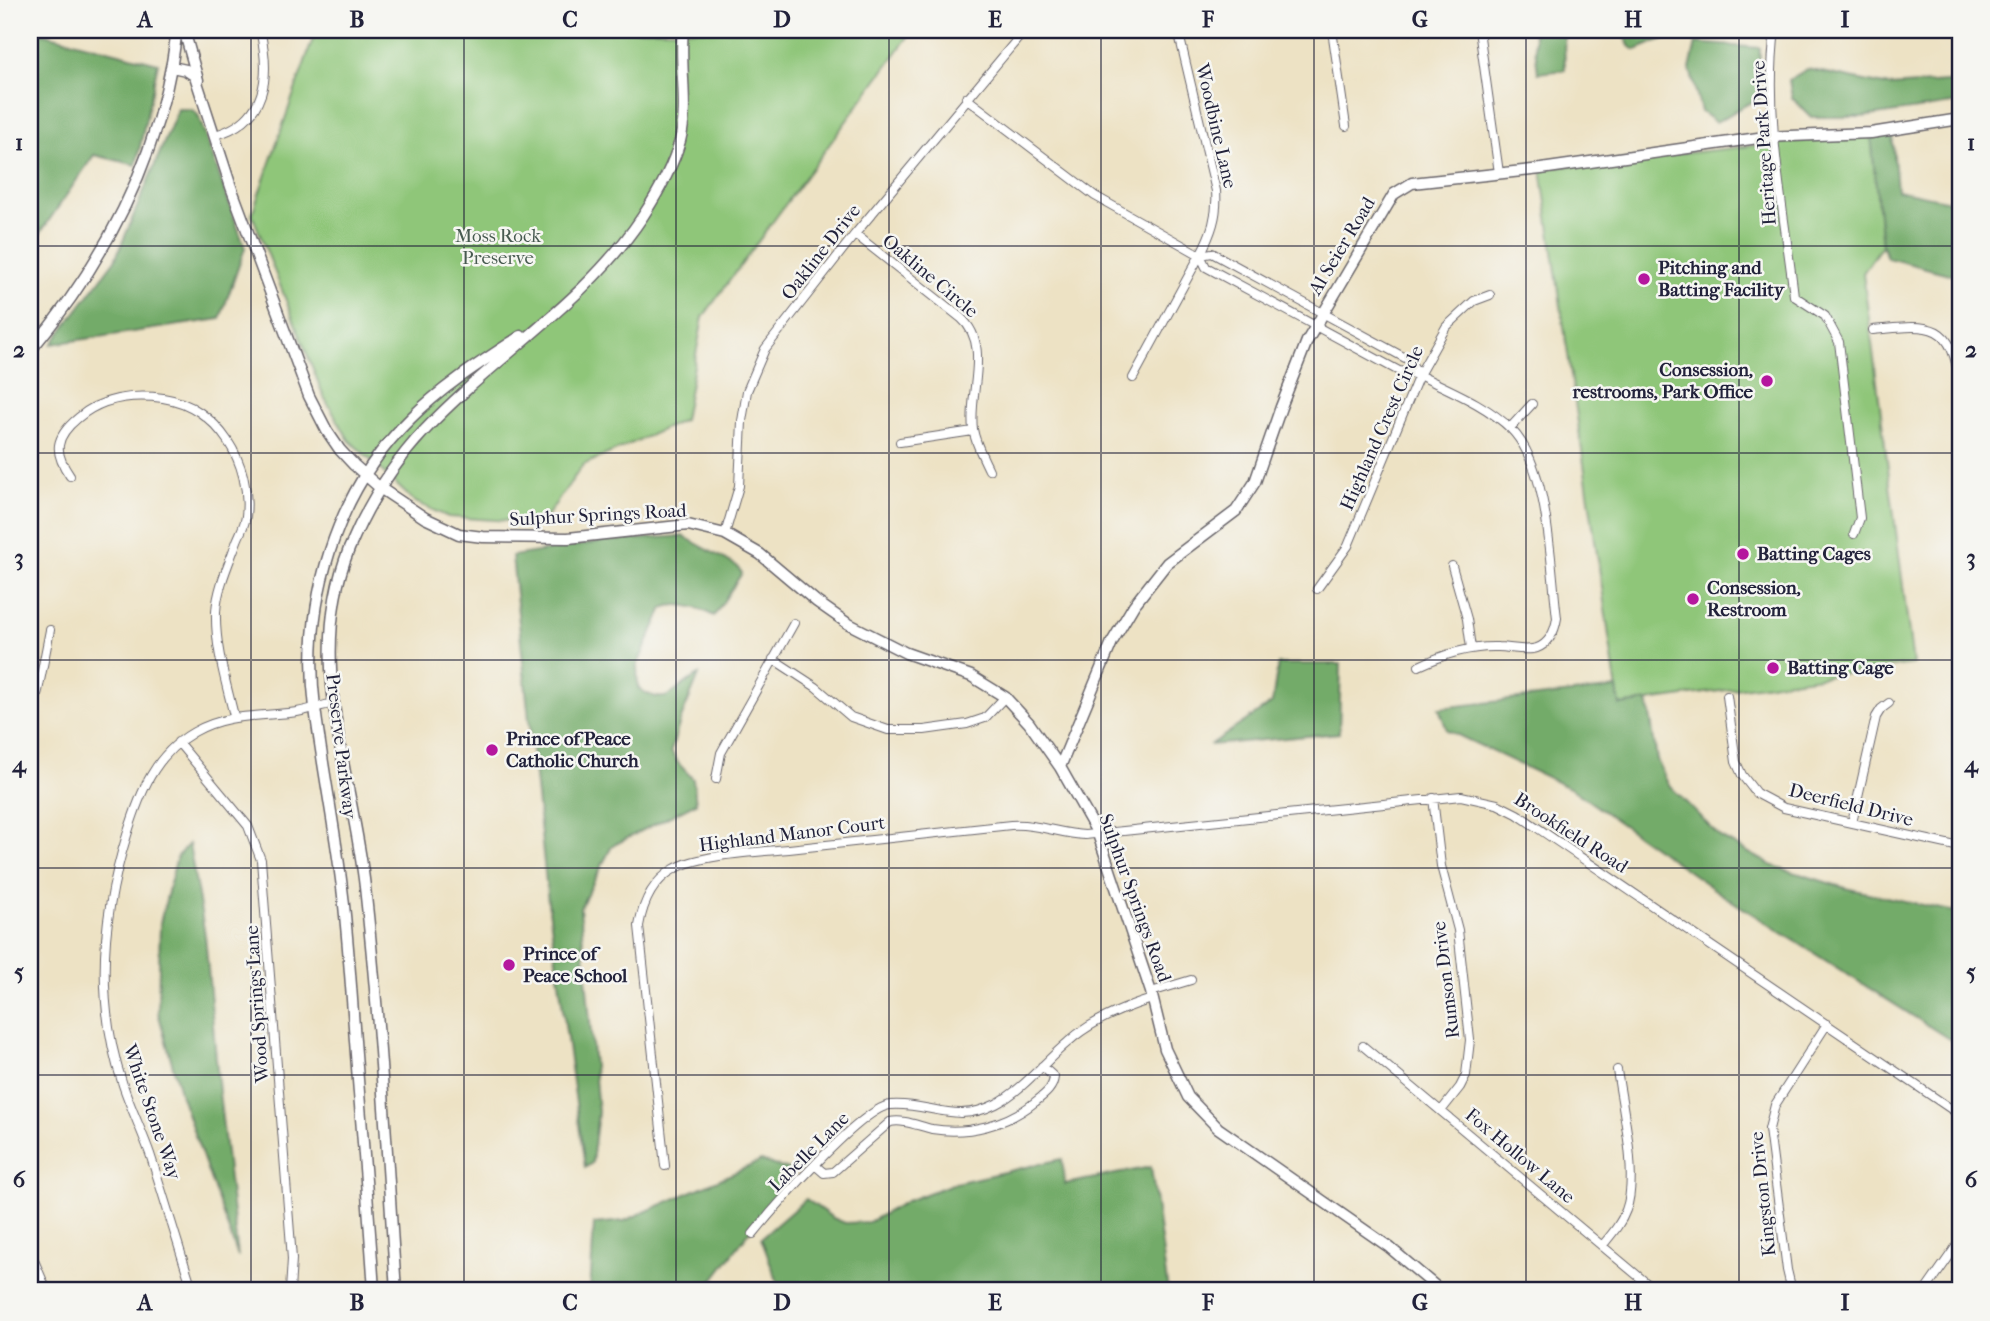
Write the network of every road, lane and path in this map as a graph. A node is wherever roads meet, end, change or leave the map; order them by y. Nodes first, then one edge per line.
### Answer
1 (177, 30) edge
2 (184, 30) edge
3 (260, 30) edge
4 (683, 30) edge
5 (1026, 30) edge
6 (1178, 30) edge
7 (1332, 30) edge
8 (1479, 30) edge
9 (1775, 30) edge
10 (172, 67) junction
11 (201, 89) junction
12 (966, 98) junction
13 (1960, 120) edge
14 (1346, 126) dead end
15 (215, 135) junction
16 (1775, 136) junction
17 (1499, 173) junction
18 (855, 234) junction
19 (1200, 255) junction
20 (1262, 280) junction
21 (1255, 294) junction
22 (1490, 295) dead end
23 (564, 307) junction
24 (1323, 312) junction
25 (1314, 326) junction
26 (1873, 330) dead end
27 (1375, 341) junction
28 (30, 351) edge
29 (1368, 354) junction
30 (1419, 375) junction
31 (1133, 378) dead end
32 (1960, 384) edge
33 (1532, 404) dead end
34 (1510, 428) junction
35 (973, 431) junction
36 (900, 442) dead end
37 (989, 470) dead end
38 (365, 475) junction
39 (70, 476) dead end
40 (380, 488) junction
41 (725, 534) junction
42 (1854, 534) dead end
43 (1452, 566) dead end
44 (1317, 589) dead end
45 (794, 623) dead end
46 (50, 630) dead end
47 (1471, 648) junction
48 (773, 659) junction
49 (1419, 666) dead end
50 (1004, 696) junction
51 (1727, 696) dead end
52 (333, 703) junction
53 (1889, 703) dead end
54 (315, 708) junction
55 (233, 716) junction
56 (30, 717) edge
57 (178, 742) junction
58 (1060, 767) junction
59 (716, 779) dead end
60 (1433, 797) junction
61 (1852, 823) junction
62 (1098, 834) junction
63 (1960, 847) edge
64 (1191, 980) dead end
65 (1152, 995) junction
66 (1827, 1024) junction
67 (1363, 1046) dead end
68 (1042, 1066) junction
69 (1617, 1070) dead end
70 (1441, 1111) junction
71 (1960, 1115) edge
72 (816, 1166) junction
73 (665, 1167) dead end
74 (753, 1234) dead end
75 (1960, 1241) edge
76 (1602, 1246) junction
77 (30, 1251) edge
78 (47, 1291) edge
79 (193, 1291) edge
80 (290, 1291) edge
81 (374, 1291) edge
82 (396, 1291) edge
83 (1441, 1291) edge
84 (1656, 1291) edge
85 (1791, 1291) edge
86 (1925, 1291) edge

1 - 10 street
2 - 11 street, Sulphur Springs Road
3 - 15 street
4 - 23 street, Preserve Parkway
5 - 12 street, Oakline Drive
6 - 19 street, Woodbine Lane
7 - 14 street
8 - 17 street
9 - 16 street, Heritage Park Drive
10 - 11 street
10 - 28 street
11 - 15 street, Sulphur Springs Road
12 - 18 street, Oakline Drive
12 - 19 street
13 - 16 street, Al Seier Road
15 - 38 street, Sulphur Springs Road
16 - 17 street, Al Seier Road
16 - 42 street, Heritage Park Drive
17 - 24 street, Al Seier Road
18 - 35 street, Oakline Circle
18 - 41 street, Oakline Drive
19 - 20 street
19 - 21 street
19 - 31 street, Woodbine Lane
20 - 21 street
20 - 24 street
21 - 25 street
22 - 30 street, Highland Crest Circle
23 - 38 street, Preserve Parkway
23 - 40 street, Preserve Parkway
24 - 25 street, Al Seier Road
24 - 27 street
25 - 29 street
25 - 58 street, Al Seier Road
26 - 32 street
27 - 29 street
27 - 30 street
29 - 30 street
30 - 34 street
30 - 44 street, Highland Crest Circle
33 - 34 street
34 - 47 street
35 - 36 street
35 - 37 street, Oakline Circle
38 - 40 street, Sulphur Springs Road
38 - 54 street, Preserve Parkway
39 - 55 street
40 - 41 street, Sulphur Springs Road
40 - 52 street, Preserve Parkway
41 - 50 street, Sulphur Springs Road
43 - 47 street
45 - 48 street
46 - 56 street
47 - 49 street
48 - 50 street
48 - 59 street
50 - 58 street, Sulphur Springs Road
51 - 61 street, Deerfield Drive
52 - 54 street, White Stone Way
52 - 82 street, Preserve Parkway
53 - 61 street
54 - 55 street, White Stone Way
54 - 81 street, Preserve Parkway
55 - 57 street, White Stone Way
57 - 79 street, White Stone Way
57 - 80 street, Wood Springs Lane
58 - 62 street, Sulphur Springs Road
60 - 62 street, Brookfield Road
60 - 66 street, Brookfield Road
60 - 70 street, Rumson Drive
61 - 63 street, Deerfield Drive
62 - 65 street, Sulphur Springs Road
62 - 73 street, Highland Manor Court
64 - 65 street, Labelle Lane
65 - 68 street, Labelle Lane
65 - 83 street, Sulphur Springs Road
66 - 71 street, Brookfield Road
66 - 85 street, Kingston Drive
67 - 70 street, Fox Hollow Lane
68 - 72 street, Labelle Lane
68 - 72 street
69 - 76 street
70 - 76 street, Fox Hollow Lane
72 - 74 street, Labelle Lane
75 - 86 street
76 - 84 street, Fox Hollow Lane
77 - 78 street

